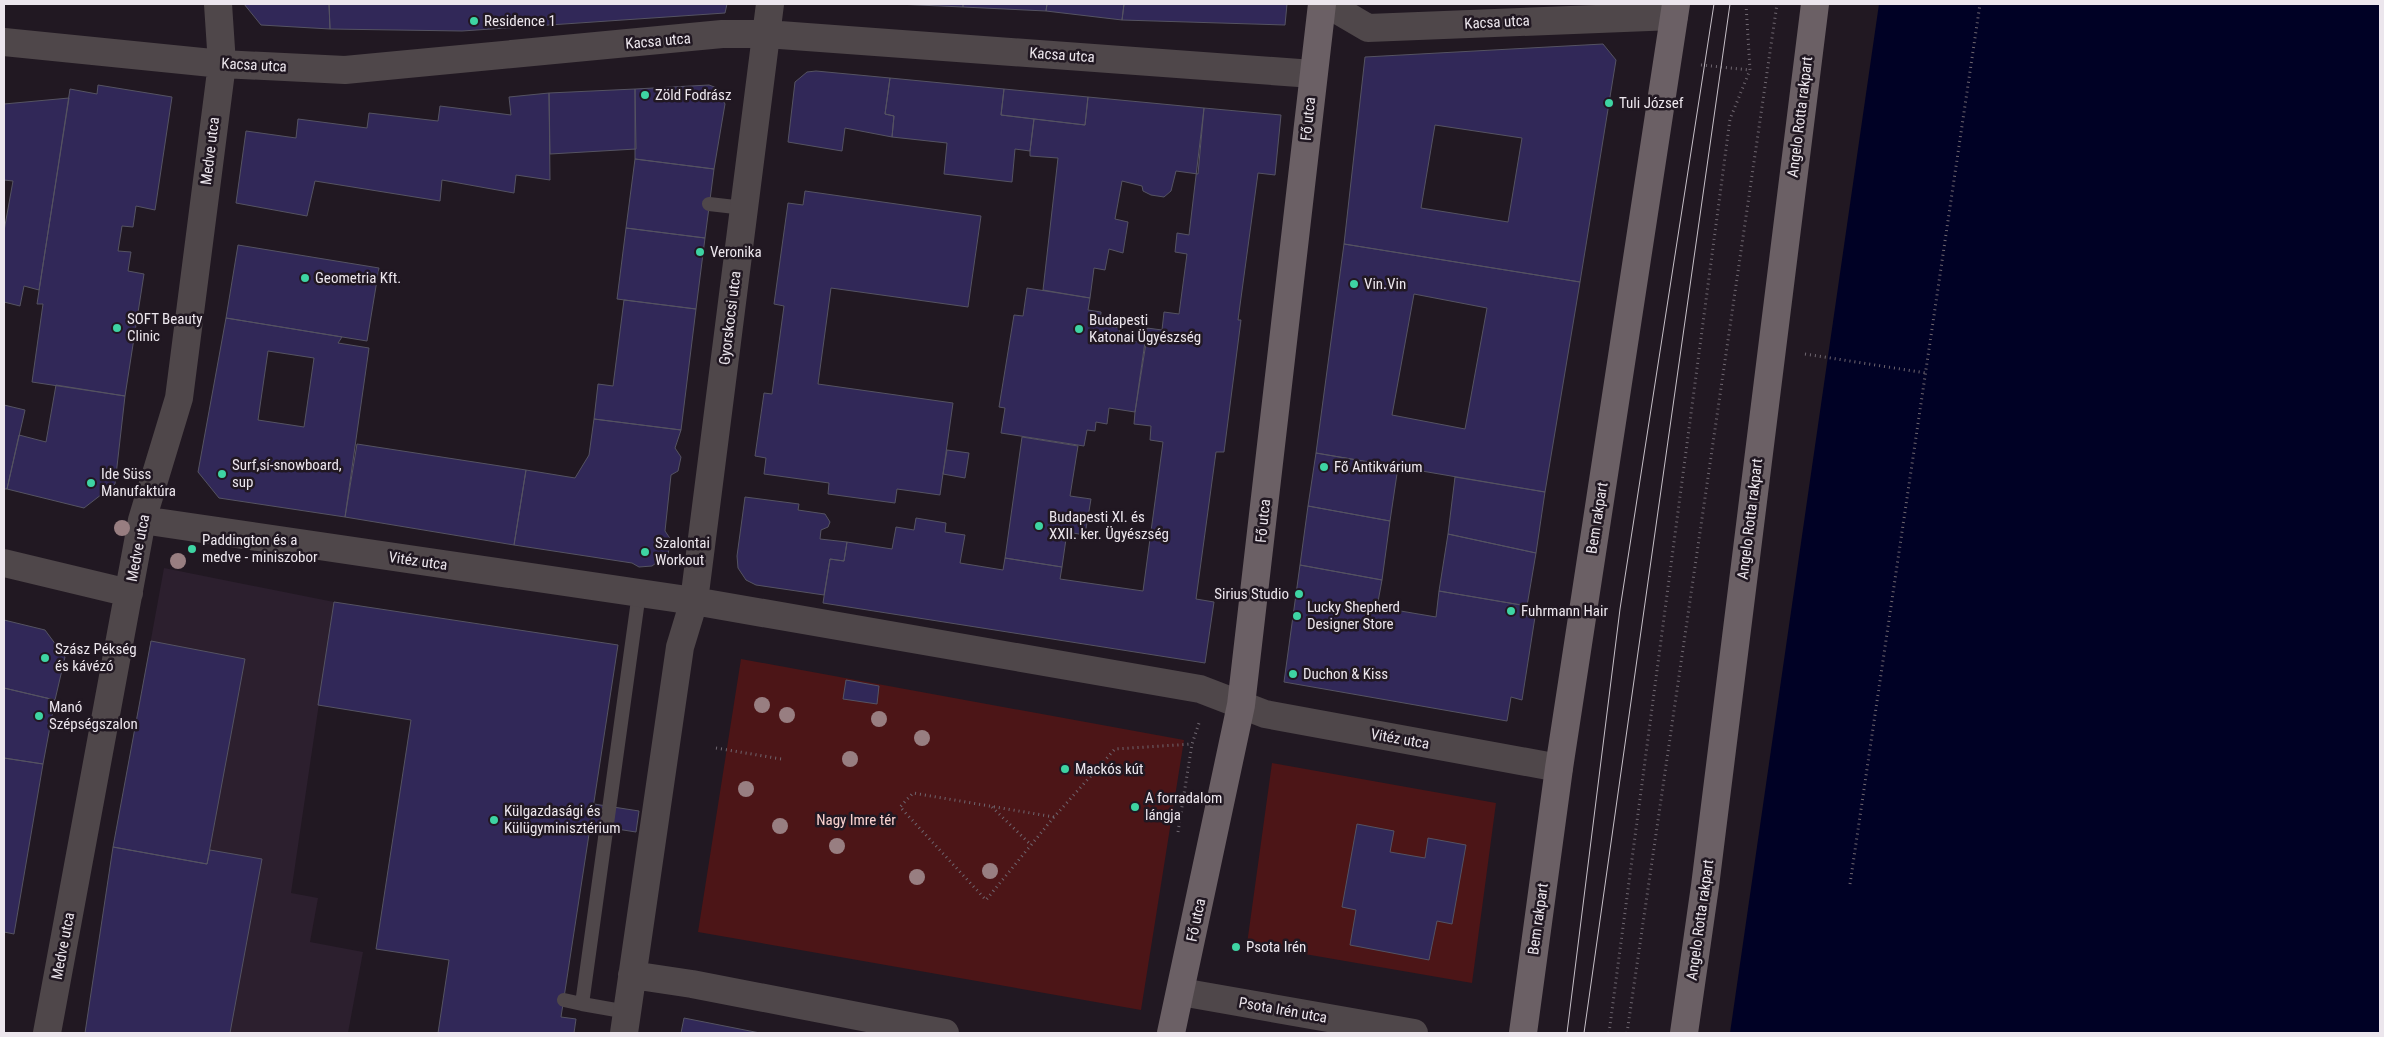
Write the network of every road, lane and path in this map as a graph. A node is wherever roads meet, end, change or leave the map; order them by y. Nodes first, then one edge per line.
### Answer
1 (218, 4) edge
2 (770, 4) edge
3 (1322, 4) edge
4 (1327, 4) edge
5 (1746, 4) edge
6 (1777, 4) edge
7 (1815, 4) edge
8 (1980, 4) edge
9 (1675, 10) edge
10 (766, 34) junction
11 (4, 42) edge
12 (1667, 62) junction
13 (222, 64) junction
14 (1750, 70) junction
15 (1313, 74) junction
16 (709, 204) dead end
17 (744, 208) junction
18 (1809, 354) dead end
19 (1926, 373) junction
20 (142, 520) junction
21 (4, 563) edge
22 (129, 593) junction
23 (640, 593) junction
24 (694, 601) junction
25 (1241, 705) junction
26 (1192, 744) dead end
27 (716, 748) dead end
28 (782, 759) dead end
29 (1559, 768) junction
30 (991, 806) junction
31 (1054, 817) junction
32 (1031, 845) junction
33 (1850, 884) dead end
34 (632, 975) junction
35 (1181, 992) junction
36 (564, 1000) dead end
37 (582, 1004) junction
38 (626, 1023) edge
39 (47, 1033) edge
40 (945, 1033) edge
41 (1171, 1033) edge
42 (1414, 1033) edge
43 (1522, 1033) edge
44 (1608, 1033) edge
45 (1627, 1033) edge
46 (1684, 1033) edge

1 - 13 street, Medve utca
2 - 10 street, Gyorskocsi utca
3 - 15 street, Fő utca
4 - 9 street, Kacsa utca
5 - 14 path
6 - 45 path
7 - 46 street, Angelo Rotta rakpart
8 - 19 path
9 - 12 street, Bem rakpart
10 - 13 street, Kacsa utca
10 - 15 street, Kacsa utca
10 - 17 street, Gyorskocsi utca
11 - 13 street, Kacsa utca
12 - 14 path
12 - 29 street, Bem rakpart
13 - 20 street, Medve utca
14 - 44 path
15 - 25 street, Fő utca
16 - 17 lane
17 - 24 street, Gyorskocsi utca
18 - 19 path
19 - 33 path
20 - 22 street, Medve utca
20 - 23 street, Vitéz utca
21 - 22 street
22 - 39 street, Medve utca
23 - 24 street, Vitéz utca
23 - 37 lane
24 - 25 street
24 - 34 street
25 - 29 street, Vitéz utca
25 - 35 street, Fő utca
26 - 31 path
27 - 28 path
29 - 43 street, Bem rakpart
30 - 31 path
30 - 32 path
30 - 32 path
31 - 32 path
34 - 38 street
34 - 40 street
35 - 41 street, Fő utca
35 - 42 street, Psota Irén utca
36 - 37 lane
37 - 38 lane

